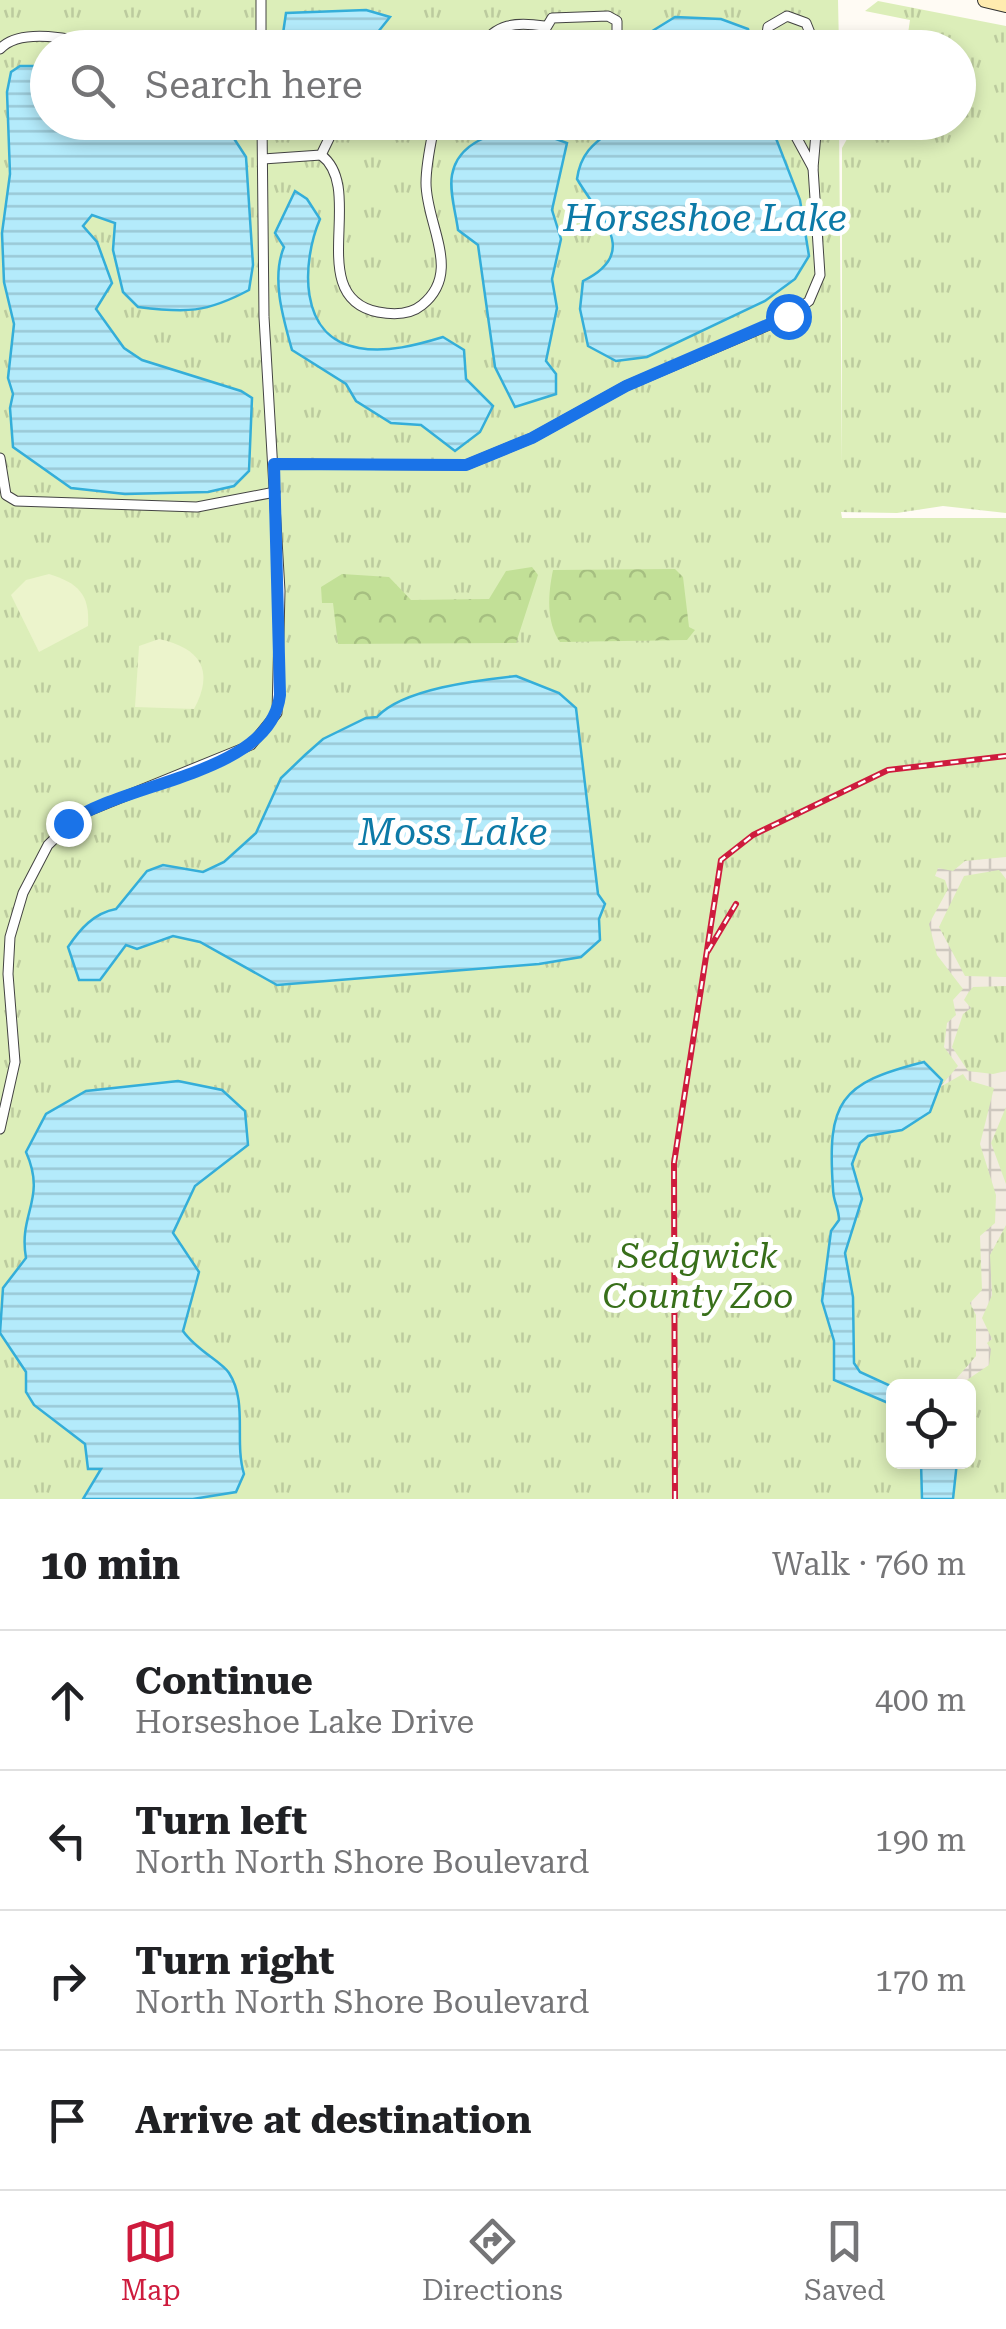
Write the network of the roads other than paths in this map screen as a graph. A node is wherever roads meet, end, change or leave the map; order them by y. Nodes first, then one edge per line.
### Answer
1 (261, 0) edge
2 (985, 0) edge
3 (1006, 5) edge
4 (544, 26) junction
5 (262, 30) edge
6 (492, 30) edge
7 (545, 30) edge
8 (615, 30) edge
9 (767, 30) edge
10 (809, 30) edge
11 (30, 38) edge
12 (0, 50) edge
13 (262, 140) edge
14 (328, 140) edge
15 (432, 140) edge
16 (798, 140) edge
17 (816, 140) edge
18 (321, 154) junction
19 (262, 159) junction
20 (814, 168) junction
21 (0, 458) edge
22 (274, 464) junction
23 (275, 492) junction
24 (0, 1128) edge

1 - 5 street
2 - 3 main road
4 - 6 street
4 - 7 street
4 - 8 street
9 - 10 street
11 - 12 street
13 - 19 street
14 - 18 street
15 - 18 street
16 - 20 street
17 - 20 street
18 - 19 street
19 - 22 street
20 - 22 street
21 - 23 street
22 - 23 street
23 - 24 street

